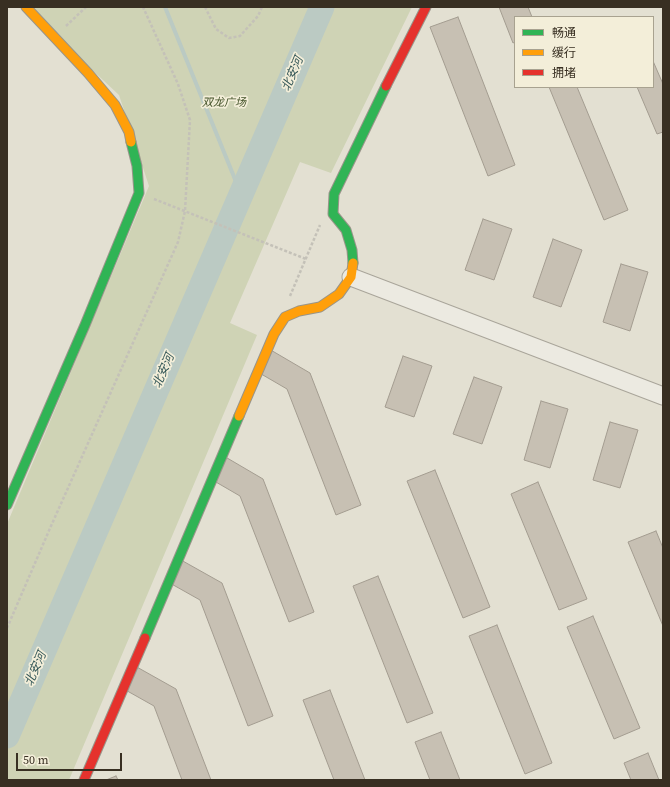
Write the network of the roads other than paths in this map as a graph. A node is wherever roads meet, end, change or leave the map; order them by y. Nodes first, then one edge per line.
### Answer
1 (26, 7) edge
2 (426, 7) edge
3 (351, 277) junction
4 (663, 396) edge
5 (7, 505) edge
6 (84, 780) edge

1 - 5 street
2 - 3 street
3 - 4 street
3 - 6 street

